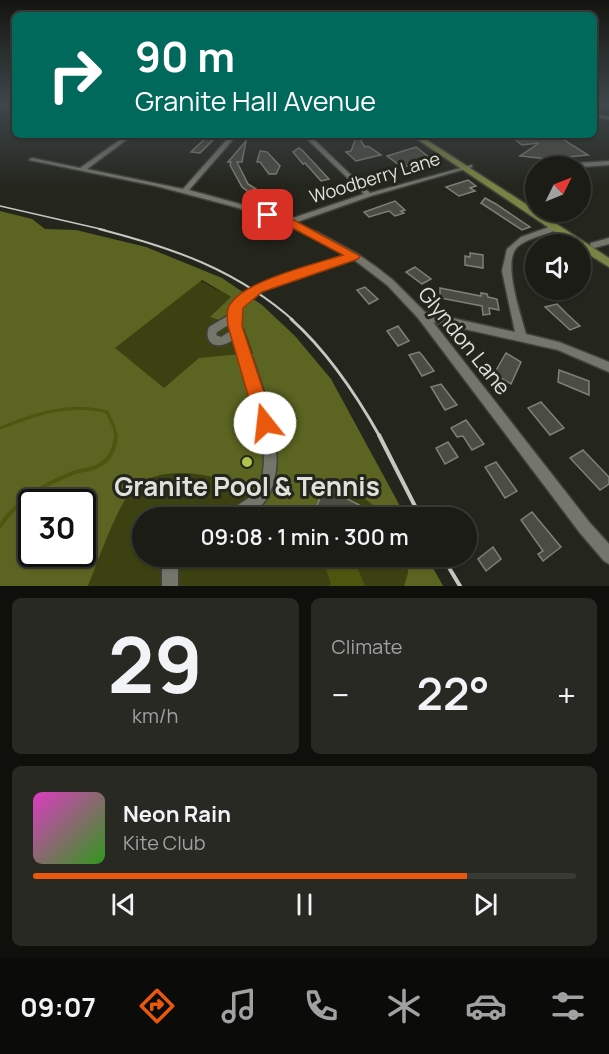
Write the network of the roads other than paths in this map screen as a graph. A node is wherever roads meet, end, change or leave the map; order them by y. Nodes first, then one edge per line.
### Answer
1 (126, 138) edge
2 (231, 138) edge
3 (309, 138) edge
4 (426, 138) edge
5 (32, 160) dead end
6 (609, 163) edge
7 (591, 164) edge
8 (466, 167) junction
9 (81, 170) junction
10 (195, 179) junction
11 (185, 190) junction
12 (369, 195) junction
13 (205, 196) junction
14 (525, 202) edge
15 (288, 222) junction
16 (558, 222) edge
17 (555, 228) junction
18 (609, 241) edge
19 (594, 244) junction
20 (609, 254) edge
21 (354, 256) junction
22 (609, 262) edge
23 (234, 316) junction
24 (424, 316) junction
25 (237, 332) junction
26 (521, 336) junction
27 (609, 367) edge
28 (251, 507) edge
29 (609, 556) edge
30 (170, 567) edge
31 (170, 586) edge

1 - 9 street
2 - 10 street
3 - 12 street
4 - 8 main road
5 - 9 street, Glyndon Lane
6 - 7 street
8 - 12 street, Woodberry Lane
8 - 14 main road
8 - 17 main road
9 - 11 street, Glyndon Lane
10 - 11 street
10 - 13 street
11 - 13 street, Glyndon Lane
12 - 15 street, Woodberry Lane
13 - 15 street, Glyndon Lane
15 - 21 street, Glyndon Lane
16 - 19 main road
17 - 22 main road
17 - 26 street
18 - 19 street
19 - 20 main road
21 - 23 street
21 - 24 street, Glyndon Lane
23 - 25 street
23 - 25 street
24 - 26 street
24 - 29 street, Glyndon Lane
25 - 28 street
26 - 27 street
30 - 31 street

